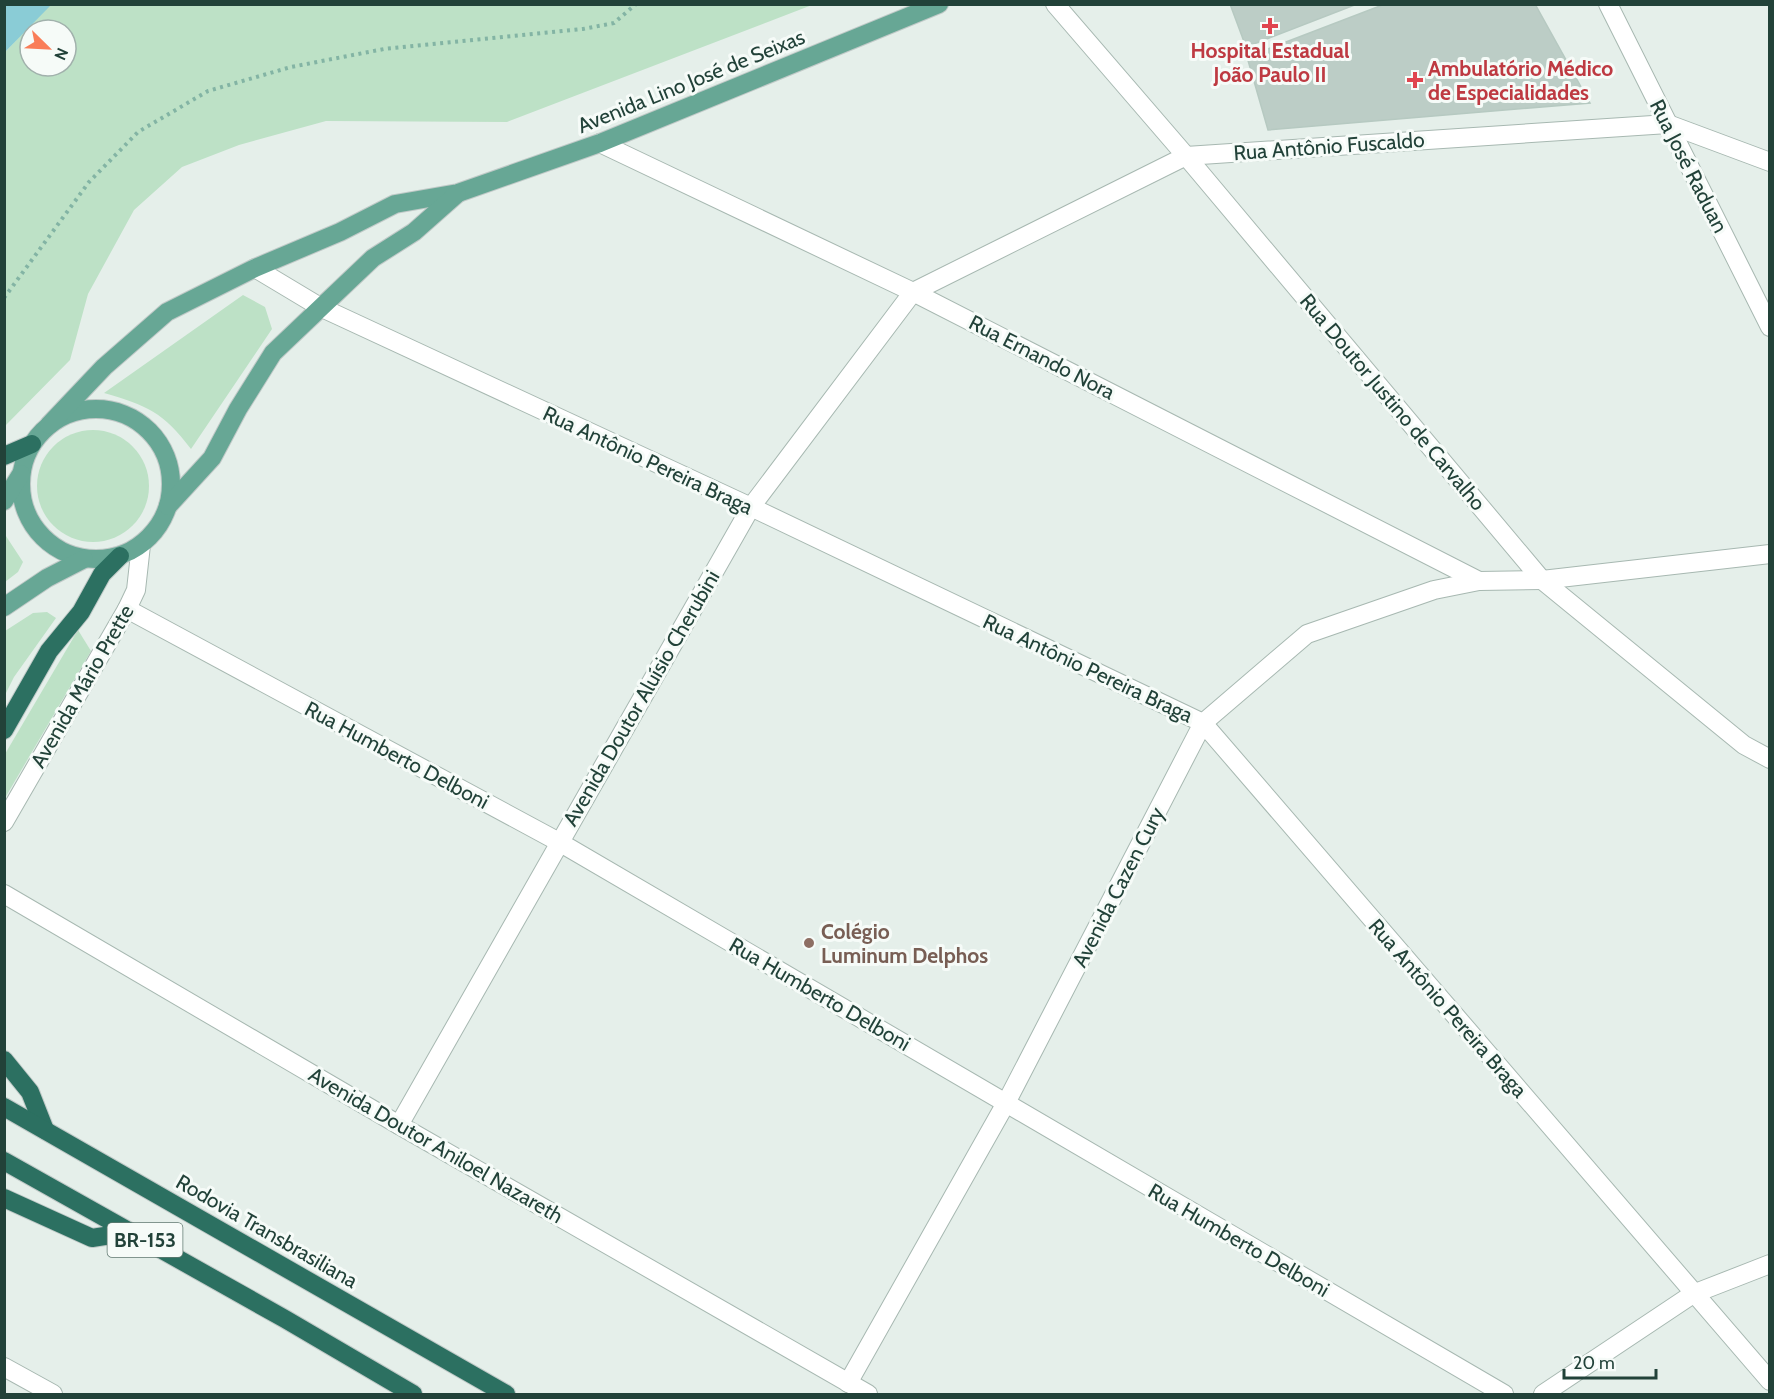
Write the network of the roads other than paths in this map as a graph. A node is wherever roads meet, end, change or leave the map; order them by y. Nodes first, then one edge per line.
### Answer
1 (939, 4) edge
2 (1055, 4) edge
3 (1608, 4) edge
4 (1668, 124) junction
5 (600, 143) junction
6 (1186, 156) junction
7 (1770, 162) edge
8 (458, 193) junction
9 (255, 268) junction
10 (913, 292) junction
11 (320, 307) junction
12 (1770, 327) edge
13 (49, 425) junction
14 (32, 444) junction
15 (4, 456) edge
16 (21, 474) junction
17 (4, 501) edge
18 (168, 506) junction
19 (751, 507) junction
20 (141, 545) junction
21 (1770, 554) edge
22 (120, 556) junction
23 (84, 559) junction
24 (1542, 580) junction
25 (1479, 581) junction
26 (4, 607) edge
27 (127, 609) junction
28 (1203, 723) junction
29 (4, 730) edge
30 (1770, 759) edge
31 (4, 822) edge
32 (559, 842) junction
33 (4, 894) edge
34 (4, 1060) edge
35 (1005, 1103) junction
36 (4, 1107) edge
37 (399, 1125) junction
38 (45, 1130) junction
39 (4, 1161) edge
40 (4, 1198) edge
41 (130, 1232) junction
42 (1770, 1264) edge
43 (1693, 1294) junction
44 (4, 1367) edge
45 (1770, 1381) edge
46 (848, 1383) junction
47 (53, 1395) edge
48 (413, 1395) edge
49 (506, 1395) edge
50 (868, 1395) edge
51 (1504, 1395) edge
52 (1543, 1395) edge

1 - 5 main road, Avenida Lino José de Seixas
2 - 6 street, Rua Doutor Justino de Carvalho
3 - 4 street, Rua José Raduan
4 - 6 street, Rua Antônio Fuscaldo
4 - 7 street, Rua Antônio Fuscaldo
4 - 12 street, Rua José Raduan
5 - 8 main road, Avenida Lino José de Seixas
5 - 10 street, Rua Ernando Nora
6 - 10 street, Rua Antônio Fuscaldo
6 - 24 street, Rua Doutor Justino de Carvalho
8 - 9 main road, Avenida Lino José de Seixas
8 - 11 main road, Avenida Lino José de Seixas
9 - 11 street, Rua Antônio Pereira Braga
9 - 13 main road, Avenida Lino José de Seixas
10 - 19 street, Avenida Doutor Aluísio Cherubini
10 - 25 street, Rua Ernando Nora
11 - 18 main road, Avenida Lino José de Seixas
11 - 19 street, Rua Antônio Pereira Braga
13 - 14 main road
13 - 18 main road
14 - 15 highway
14 - 16 main road
16 - 17 main road
16 - 23 main road
18 - 20 main road
19 - 28 street, Rua Antônio Pereira Braga
19 - 32 street, Avenida Doutor Aluísio Cherubini
20 - 22 main road
20 - 27 street, Avenida Mário Prette
21 - 24 street, Avenida Cazen Cury
22 - 23 main road
22 - 29 highway
23 - 26 main road
24 - 25 street, Avenida Cazen Cury
24 - 30 street, Rua Doutor Justino de Carvalho
25 - 28 street, Avenida Cazen Cury
27 - 31 street, Avenida Mário Prette
27 - 32 street, Rua Humberto Delboni
28 - 35 street, Avenida Cazen Cury
28 - 43 street, Rua Antônio Pereira Braga
32 - 35 street, Rua Humberto Delboni
32 - 37 street, Avenida Doutor Aluísio Cherubini
33 - 37 street, Avenida Doutor Aniloel Nazareth
34 - 38 highway
35 - 46 street, Avenida Cazen Cury
35 - 51 street, Rua Humberto Delboni
36 - 38 highway, Rodovia Transbrasiliana / BR-153
37 - 46 street, Avenida Doutor Aniloel Nazareth
38 - 49 highway, Rodovia Transbrasiliana / BR-153
39 - 41 highway, BR-153
40 - 41 highway
41 - 48 highway, BR-153
42 - 43 street
43 - 45 street, Rua Antônio Pereira Braga
43 - 52 street
44 - 47 street
46 - 50 street, Avenida Doutor Aniloel Nazareth

